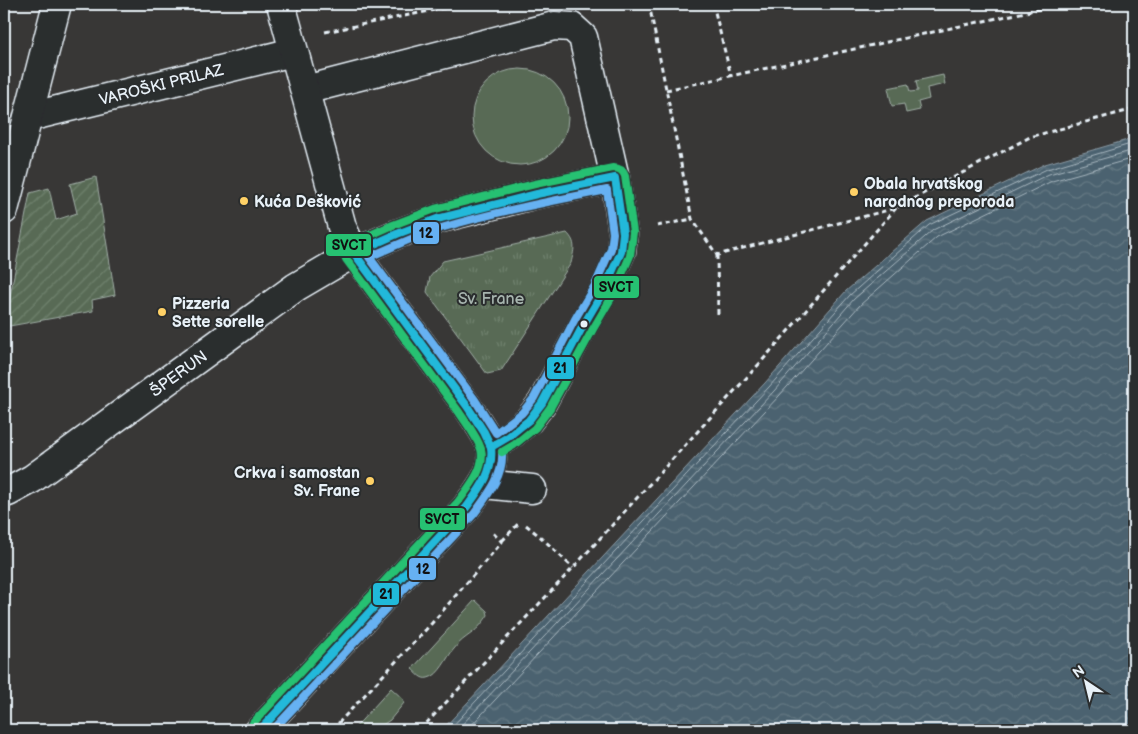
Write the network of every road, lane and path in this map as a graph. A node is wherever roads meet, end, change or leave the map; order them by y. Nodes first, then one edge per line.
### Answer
1 (281, 4) edge
2 (464, 4) edge
3 (649, 4) edge
4 (713, 4) edge
5 (1062, 4) edge
6 (50, 7) edge
7 (316, 34) dead end
8 (293, 52) junction
9 (731, 76) junction
10 (305, 90) junction
11 (666, 90) junction
12 (1134, 109) edge
13 (28, 117) junction
14 (615, 178) junction
15 (6, 192) edge
16 (896, 208) junction
17 (354, 253) junction
18 (717, 255) junction
19 (718, 316) dead end
20 (491, 447) junction
21 (484, 484) junction
22 (532, 489) dead end
23 (4, 492) edge
24 (490, 530) dead end
25 (502, 542) junction
26 (573, 568) junction
27 (260, 730) edge
28 (332, 730) edge
29 (420, 730) edge

1 - 8 street
2 - 7 path
3 - 11 path
4 - 9 path
5 - 9 path
6 - 13 street
8 - 10 street
8 - 13 street, VAROŠKI PRILAZ
9 - 11 path
10 - 14 street
10 - 17 street
11 - 18 path
12 - 16 path
13 - 15 street
14 - 17 street, ŠPERUN
14 - 20 street
16 - 18 path
16 - 26 path
17 - 20 street
17 - 23 street, ŠPERUN
18 - 19 path
20 - 21 street
21 - 22 street
21 - 27 street
24 - 25 path
25 - 26 path
25 - 28 path
26 - 29 path

